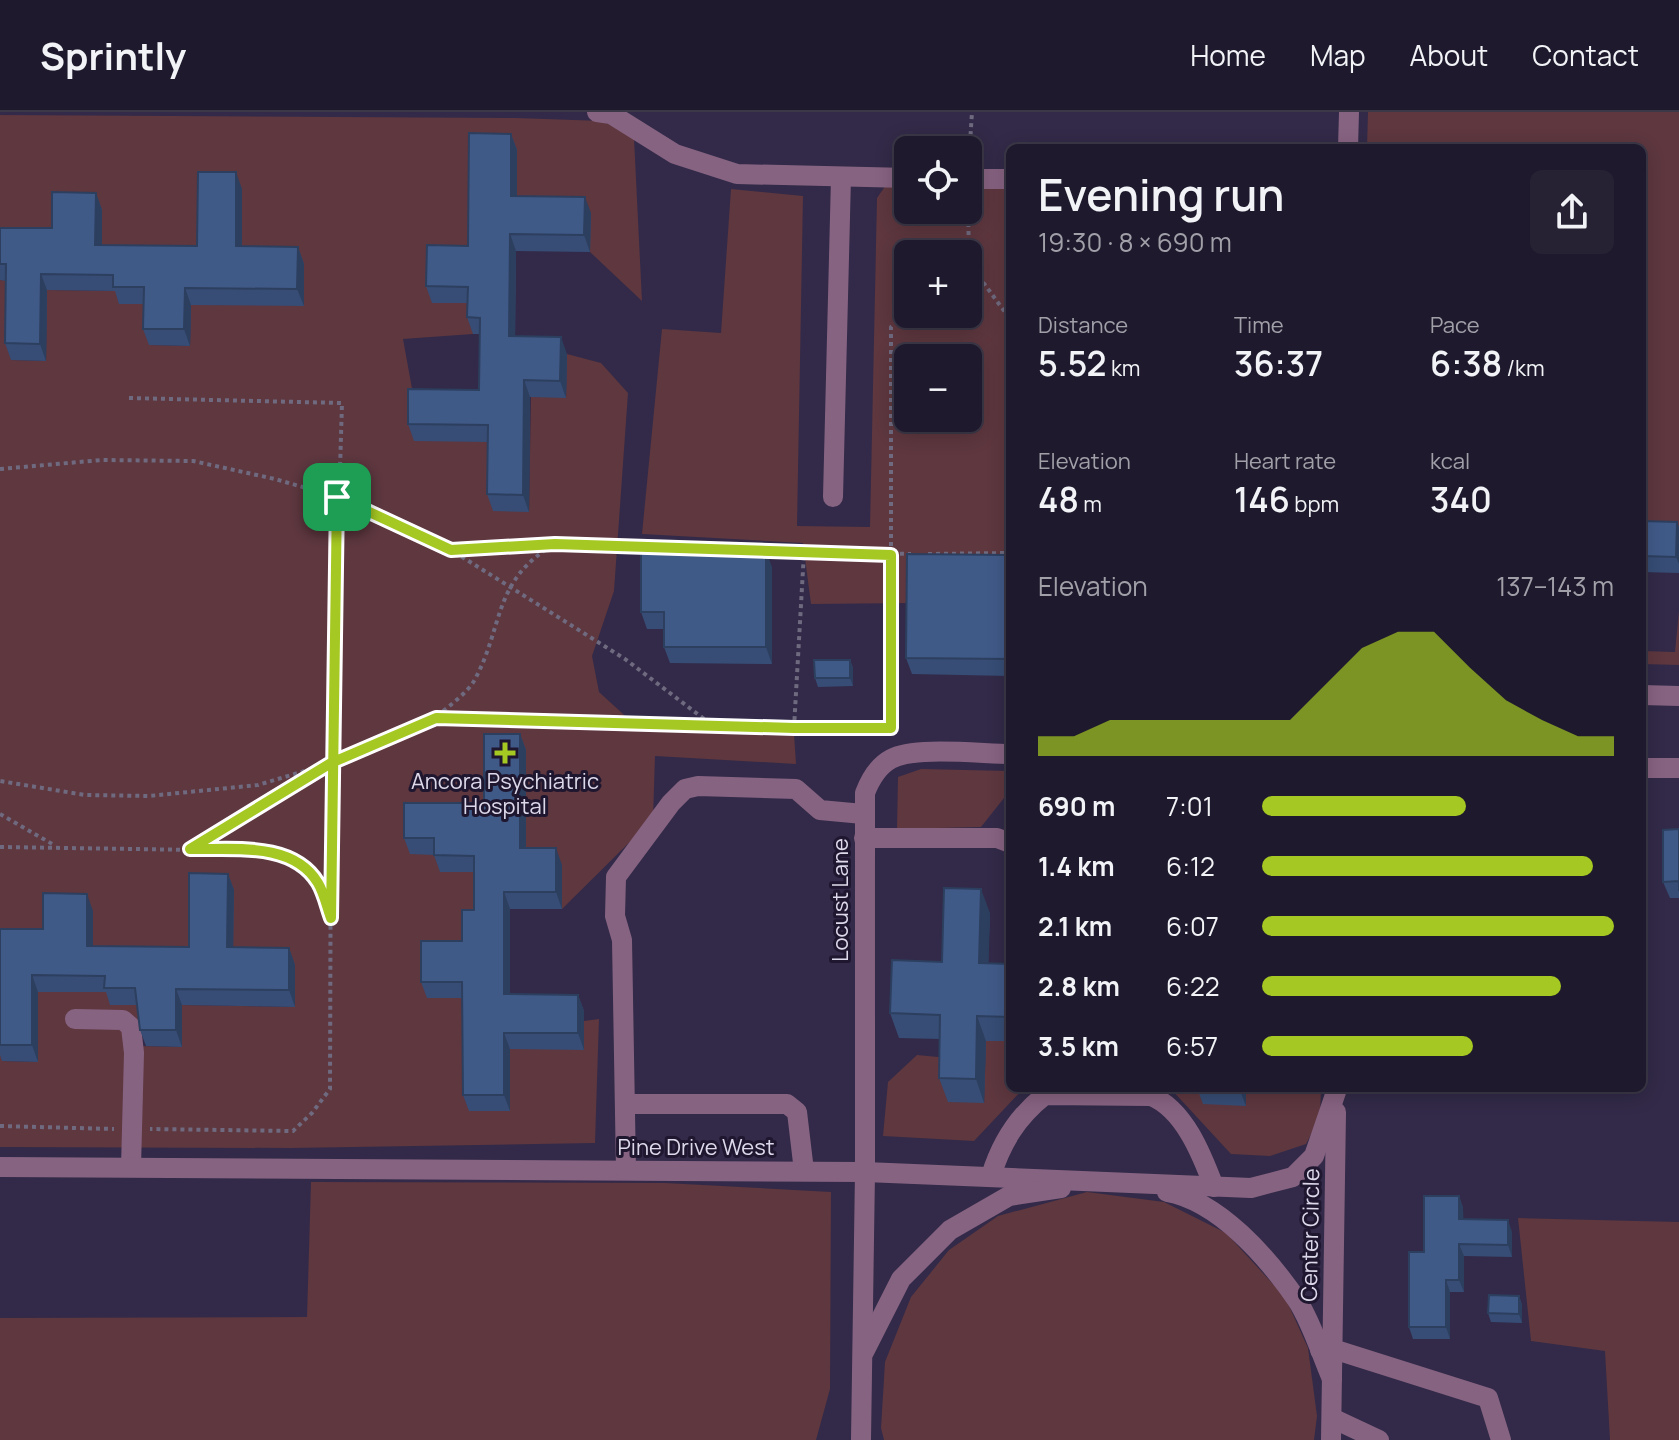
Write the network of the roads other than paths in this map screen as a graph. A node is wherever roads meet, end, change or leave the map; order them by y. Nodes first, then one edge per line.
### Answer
1 (597, 112) edge
2 (1349, 112) edge
3 (1348, 144) edge
4 (841, 177) junction
5 (894, 178) edge
6 (982, 179) edge
7 (1006, 179) edge
8 (833, 497) dead end
9 (1646, 695) edge
10 (1679, 696) edge
11 (1006, 754) edge
12 (1646, 768) edge
13 (1679, 768) edge
14 (863, 814) junction
15 (864, 838) junction
16 (1006, 841) edge
17 (75, 1019) dead end
18 (1335, 1092) edge
19 (1336, 1092) edge
20 (625, 1104) junction
21 (1314, 1156) junction
22 (0, 1167) edge
23 (131, 1167) junction
24 (1335, 1167) junction
25 (626, 1170) junction
26 (804, 1171) junction
27 (865, 1172) junction
28 (991, 1176) junction
29 (1106, 1181) junction
30 (1214, 1187) junction
31 (1326, 1350) junction
32 (860, 1359) junction
33 (1332, 1418) junction
34 (861, 1440) edge
35 (1331, 1440) edge
36 (1379, 1440) edge
37 (1501, 1440) edge

1 - 4 lane
2 - 3 lane
4 - 5 lane
4 - 8 lane
6 - 7 lane
9 - 10 lane
11 - 14 lane, Locust Lane
12 - 13 lane
14 - 15 lane, Locust Lane
14 - 20 lane
15 - 16 lane
15 - 27 lane, Locust Lane
17 - 23 lane
18 - 21 lane
19 - 24 lane, Center Circle
20 - 25 lane
20 - 26 lane
21 - 24 lane
21 - 30 lane, Pine Drive West
22 - 23 lane, Pine Drive West
23 - 25 lane, Pine Drive West
24 - 31 lane, Center Circle
25 - 26 lane, Pine Drive West
26 - 27 lane, Pine Drive West
27 - 28 lane, Pine Drive West
27 - 32 lane, Center Circle
28 - 29 lane, Pine Drive West
28 - 30 lane
29 - 30 lane, Pine Drive West
29 - 31 lane, Center Circle
29 - 32 lane, Center Circle
31 - 33 lane, Center Circle
31 - 37 lane
32 - 34 lane, Center Circle
33 - 35 lane, Center Circle
33 - 36 lane

